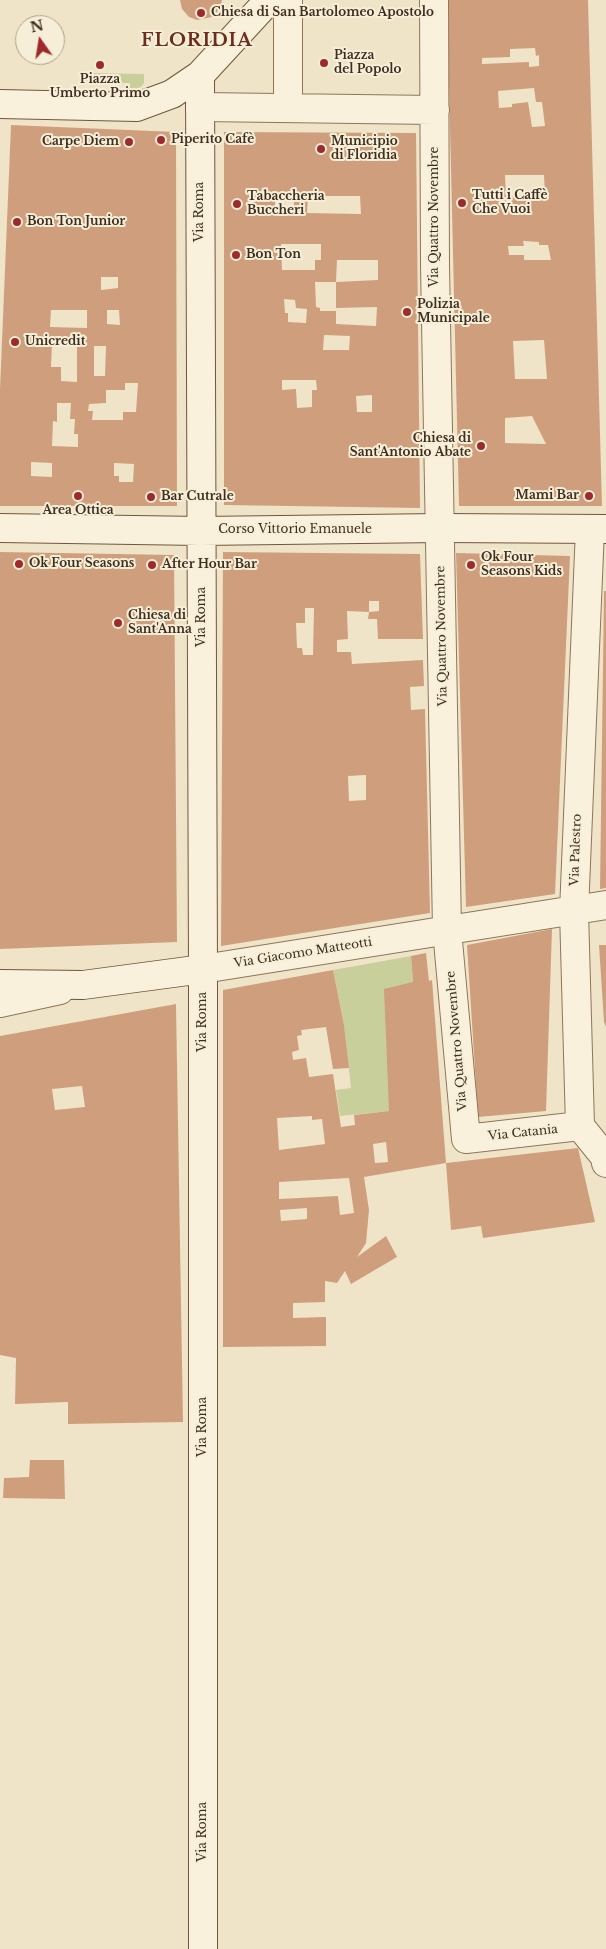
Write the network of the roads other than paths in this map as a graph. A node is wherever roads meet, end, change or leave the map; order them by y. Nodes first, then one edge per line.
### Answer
1 (269, 0) edge
2 (288, 0) edge
3 (434, 0) edge
4 (200, 75) junction
5 (0, 104) edge
6 (288, 108) junction
7 (200, 120) junction
8 (435, 121) junction
9 (0, 528) edge
10 (440, 528) junction
11 (598, 529) edge
12 (201, 531) junction
13 (606, 905) edge
14 (574, 910) junction
15 (447, 930) junction
16 (203, 969) junction
17 (0, 984) edge
18 (83, 985) junction
19 (0, 1003) edge
20 (466, 1139) joint
21 (596, 1143) edge
22 (203, 1949) edge

1 - 4 main road
2 - 6 main road
3 - 8 main road, Via Quattro Novembre
4 - 5 main road
4 - 7 main road, Via Roma
6 - 7 main road
6 - 8 main road
7 - 12 main road, Via Roma
8 - 10 main road, Via Quattro Novembre
9 - 12 main road, Corso Vittorio Emanuele
10 - 11 main road, Corso Vittorio Emanuele
10 - 12 main road, Corso Vittorio Emanuele
10 - 15 main road, Via Quattro Novembre
11 - 14 main road, Via Palestro
12 - 16 main road, Via Roma
13 - 14 main road, Via Giacomo Matteotti
14 - 15 main road, Via Giacomo Matteotti
14 - 21 main road, Via Palestro
15 - 16 main road, Via Giacomo Matteotti
15 - 20 main road, Via Quattro Novembre
16 - 18 main road, Via Giacomo Matteotti
16 - 22 main road, Via Roma
17 - 18 main road
18 - 19 main road, Via Giacomo Matteotti
20 - 21 main road, Via Catania

